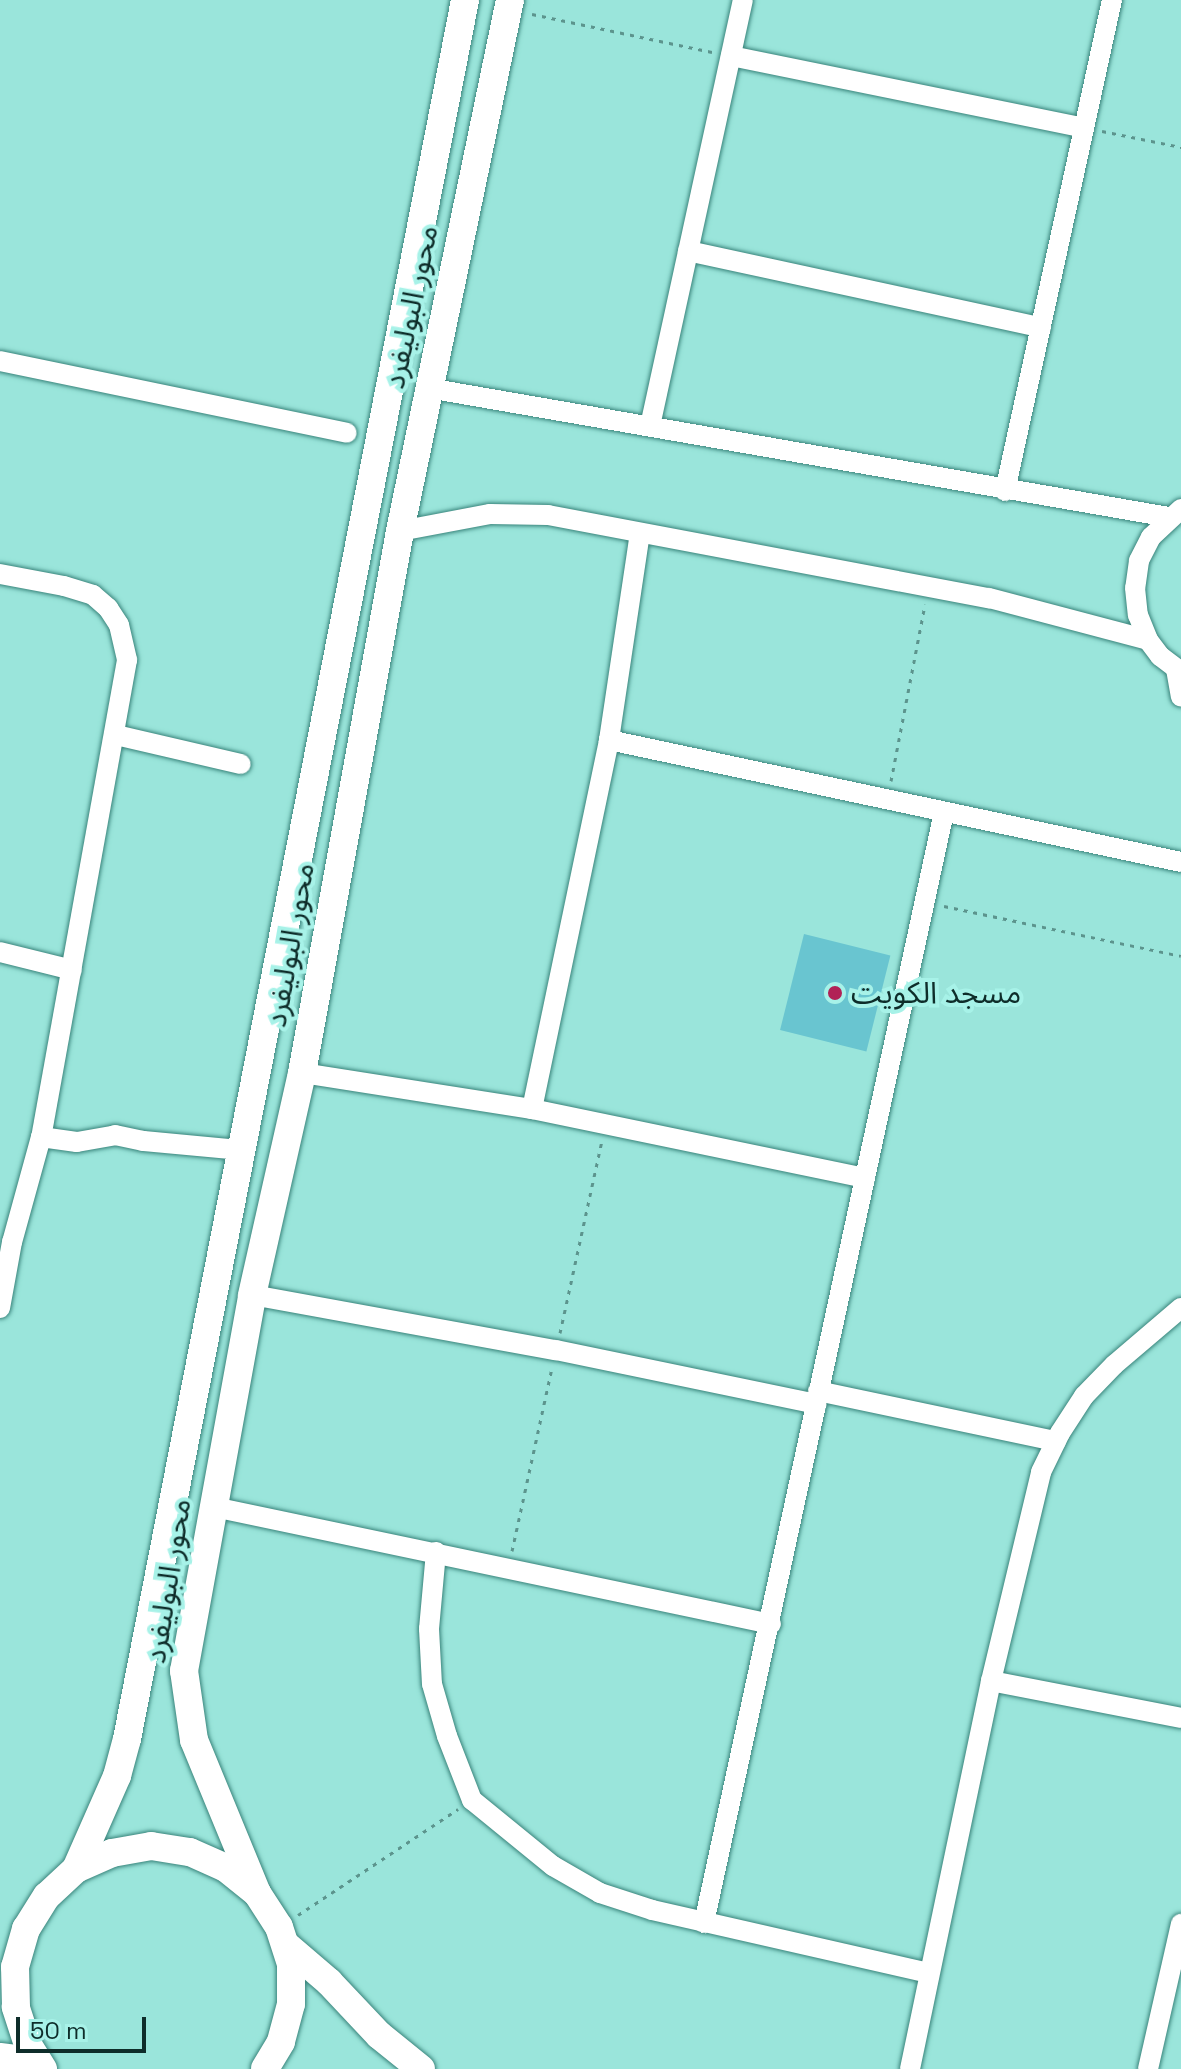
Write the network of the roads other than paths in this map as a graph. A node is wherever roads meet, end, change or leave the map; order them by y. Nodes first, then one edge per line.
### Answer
1 (465, 0) edge
2 (743, 0) edge
3 (1112, 0) edge
4 (509, 5) edge
5 (731, 56) junction
6 (1084, 128) junction
7 (688, 251) junction
8 (1041, 327) junction
9 (0, 361) edge
10 (428, 388) junction
11 (650, 426) junction
12 (347, 433) dead end
13 (1005, 491) junction
14 (1175, 513) edge
15 (400, 531) junction
16 (640, 533) junction
17 (0, 574) edge
18 (1148, 640) junction
19 (1178, 670) edge
20 (1181, 697) edge
21 (116, 735) junction
22 (609, 740) junction
23 (241, 764) dead end
24 (944, 812) junction
25 (1181, 862) edge
26 (0, 952) edge
27 (72, 970) junction
28 (302, 1073) junction
29 (532, 1109) junction
30 (41, 1137) junction
31 (240, 1150) junction
32 (865, 1178) junction
33 (252, 1295) junction
34 (1, 1297) edge
35 (1177, 1316) edge
36 (817, 1397) junction
37 (1056, 1441) junction
38 (214, 1507) junction
39 (436, 1552) junction
40 (771, 1624) junction
41 (991, 1681) junction
42 (1181, 1718) edge
43 (76, 1869) junction
44 (257, 1893) junction
45 (704, 1923) junction
46 (1181, 1924) edge
47 (13, 1934) edge
48 (282, 1936) junction
49 (929, 1973) junction
50 (1173, 2006) edge
51 (0, 2057) edge
52 (40, 2066) edge
53 (265, 2069) edge
54 (421, 2069) edge
55 (910, 2069) edge
56 (1148, 2069) edge

1 - 31 street, محور البوليفرد
2 - 5 street
3 - 6 street
4 - 10 street, محور البوليفرد
5 - 6 street
5 - 7 street
6 - 8 street
7 - 8 street
7 - 11 street
8 - 13 street
9 - 12 street
10 - 11 street
10 - 15 street, محور البوليفرد
11 - 13 street
13 - 14 street
14 - 18 street
15 - 16 street
15 - 28 street, محور البوليفرد
16 - 18 street
16 - 22 street
17 - 21 street
18 - 19 street
19 - 20 street
21 - 23 street
21 - 27 street
22 - 24 street
22 - 29 street
24 - 25 street
24 - 32 street
26 - 27 street
27 - 30 street
28 - 29 street
28 - 33 street, محور البوليفرد
29 - 32 street
30 - 31 street
30 - 34 street
31 - 43 street, محور البوليفرد
32 - 36 street
33 - 36 street
33 - 38 street, محور البوليفرد
35 - 37 street
36 - 37 street
36 - 40 street
37 - 41 street
38 - 39 street
38 - 44 street, محور البوليفرد
39 - 40 street
39 - 45 street
40 - 45 street
41 - 42 street
41 - 49 street
43 - 44 street
43 - 47 street
44 - 48 street
45 - 49 street
46 - 50 street
47 - 52 street
48 - 53 street
48 - 54 street
49 - 55 street
50 - 56 street
51 - 52 street

